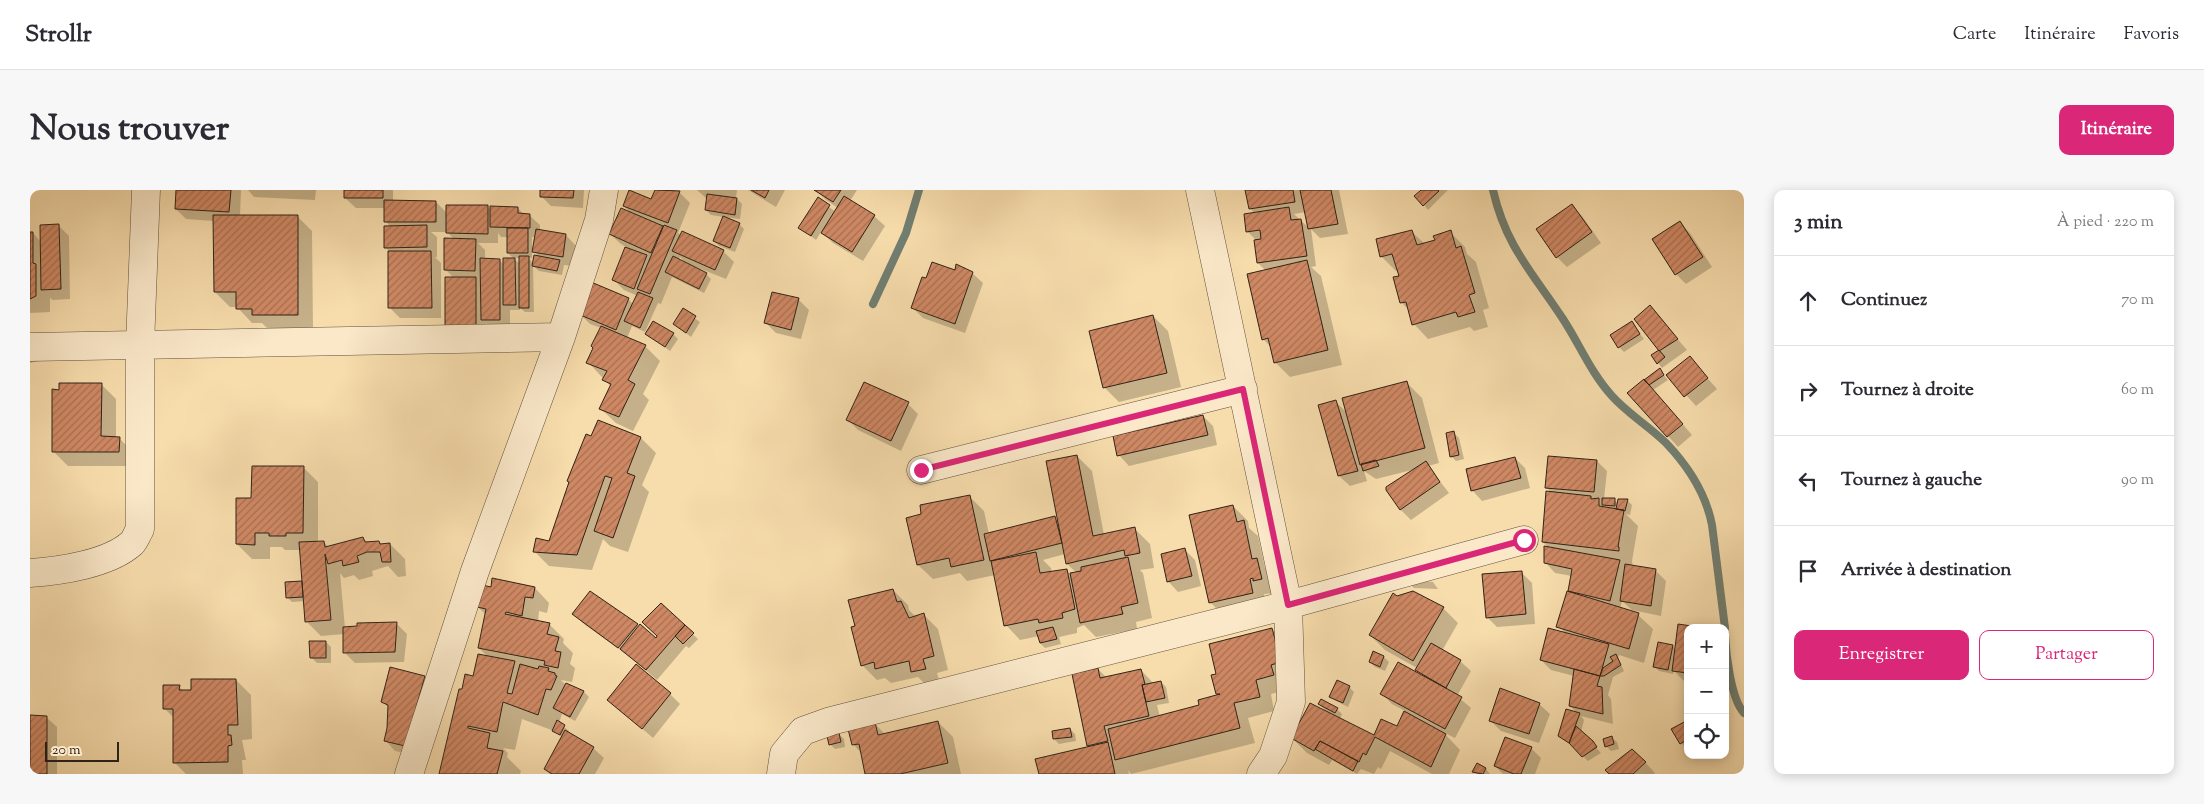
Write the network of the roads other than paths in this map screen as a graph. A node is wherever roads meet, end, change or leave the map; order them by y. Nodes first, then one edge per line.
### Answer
1 (146, 190) edge
2 (604, 190) edge
3 (1200, 190) edge
4 (561, 337) junction
5 (140, 345) junction
6 (30, 347) edge
7 (1243, 389) junction
8 (921, 470) dead end
9 (1524, 540) dead end
10 (30, 573) edge
11 (1288, 605) junction
12 (409, 774) edge
13 (781, 774) edge
14 (1261, 774) edge

1 - 5 street
2 - 4 street
3 - 7 street
4 - 5 street
4 - 12 street
5 - 6 street
5 - 10 street
7 - 8 street
7 - 11 street
9 - 11 street
11 - 13 street
11 - 14 street

